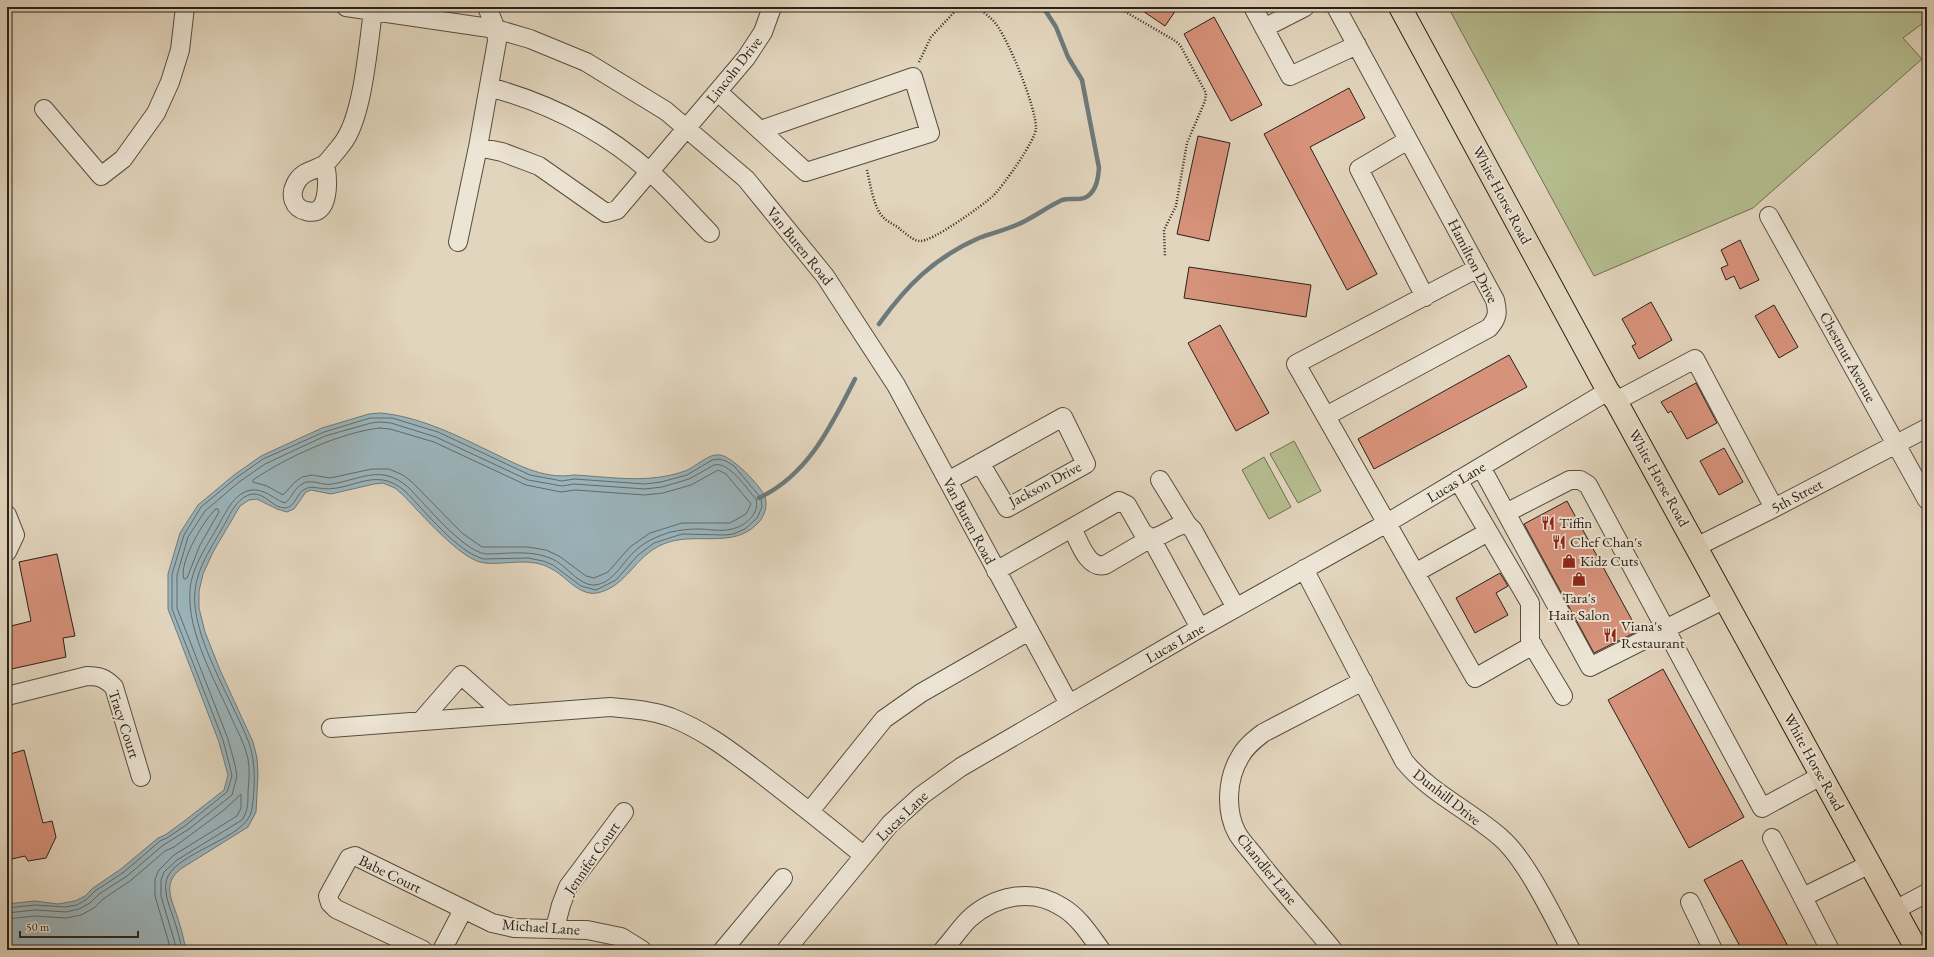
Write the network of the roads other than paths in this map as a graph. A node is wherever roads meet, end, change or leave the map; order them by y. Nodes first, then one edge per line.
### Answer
1 (185, 7) edge
2 (346, 7) edge
3 (487, 7) edge
4 (772, 7) edge
5 (1253, 7) edge
6 (1305, 7) edge
7 (1336, 7) edge
8 (1400, 7) edge
9 (374, 11) junction
10 (496, 28) junction
11 (1264, 28) junction
12 (1357, 45) junction
13 (489, 87) junction
14 (718, 92) junction
15 (44, 109) dead end
16 (688, 128) junction
17 (761, 130) junction
18 (1408, 140) junction
19 (478, 147) junction
20 (325, 164) dead end
21 (650, 172) junction
22 (1769, 216) dead end
23 (710, 233) dead end
24 (458, 242) dead end
25 (1478, 268) junction
26 (1424, 297) junction
27 (1612, 396) junction
28 (1326, 416) junction
29 (1927, 428) edge
30 (1897, 444) junction
31 (980, 463) junction
32 (1481, 467) junction
33 (1160, 480) dead end
34 (1458, 480) junction
35 (948, 481) junction
36 (1927, 500) edge
37 (1774, 508) junction
38 (1506, 513) junction
39 (7, 514) edge
40 (1386, 523) junction
41 (1187, 524) junction
42 (1072, 528) junction
43 (1488, 532) junction
44 (1151, 538) junction
45 (1696, 546) junction
46 (7, 552) edge
47 (1304, 570) junction
48 (996, 571) junction
49 (1415, 574) junction
50 (1725, 599) junction
51 (1236, 608) junction
52 (1200, 628) junction
53 (1666, 629) junction
54 (1029, 631) junction
55 (1533, 645) junction
56 (1363, 681) junction
57 (7, 696) edge
58 (1563, 696) dead end
59 (1069, 704) junction
60 (506, 715) junction
61 (422, 722) junction
62 (331, 728) dead end
63 (1821, 776) junction
64 (140, 777) dead end
65 (810, 810) junction
66 (624, 812) dead end
67 (1772, 838) dead end
68 (863, 855) junction
69 (1870, 864) junction
70 (783, 878) dead end
71 (1927, 893) edge
72 (1802, 897) junction
73 (1690, 902) dead end
74 (463, 910) junction
75 (1895, 910) junction
76 (555, 928) junction
77 (423, 950) edge
78 (442, 950) edge
79 (642, 950) edge
80 (722, 950) edge
81 (786, 950) edge
82 (943, 950) edge
83 (1101, 950) edge
84 (1333, 950) edge
85 (1571, 950) edge
86 (1712, 950) edge
87 (1830, 950) edge
88 (1917, 950) edge

1 - 15 street
2 - 9 street, Van Buren Road
3 - 10 street
4 - 14 street, Lincoln Drive
5 - 11 street
6 - 11 street
7 - 12 street, Hamilton Drive
8 - 27 main road, White Horse Road
9 - 10 street, Van Buren Road
9 - 20 street
10 - 13 street
10 - 16 street, Van Buren Road
11 - 12 street
12 - 18 street, Hamilton Drive
13 - 19 street
13 - 21 street
14 - 16 street, Lincoln Drive
14 - 17 street
16 - 21 street, Lincoln Drive
16 - 35 street, Van Buren Road
17 - 17 street
18 - 25 street, Hamilton Drive
18 - 26 street
19 - 21 street, Lincoln Drive
19 - 24 street
21 - 23 street
22 - 30 street, Chestnut Avenue
25 - 26 street
25 - 28 street, Hamilton Drive
26 - 28 street
27 - 32 street, Lucas Lane
27 - 37 street, Lucas Lane
27 - 45 main road, White Horse Road
28 - 40 street
29 - 30 street, 5th Street
30 - 36 street, Chestnut Avenue
30 - 37 street, 5th Street
31 - 31 street, Jackson Drive
31 - 35 street, Jackson Drive
32 - 34 street, Lucas Lane
32 - 38 street
33 - 41 street
34 - 40 street, Lucas Lane
34 - 43 street
35 - 48 street, Van Buren Road
37 - 45 street, 5th Street
38 - 53 street
38 - 53 street
39 - 46 street
40 - 47 street, Lucas Lane
40 - 49 street
41 - 44 street
41 - 51 street
42 - 44 street
42 - 44 street
42 - 48 street
43 - 49 street
43 - 55 street
44 - 52 street
45 - 50 main road, White Horse Road
47 - 51 street, Lucas Lane
47 - 56 street, Dunhill Drive
48 - 54 street, Van Buren Road
49 - 55 street
50 - 53 street
50 - 63 main road, White Horse Road
51 - 52 street, Lucas Lane
52 - 59 street, Lucas Lane
53 - 63 street
54 - 59 street, Van Buren Road
54 - 65 street
55 - 58 street
56 - 84 street, Chandler Lane
56 - 85 street, Dunhill Drive
57 - 64 street, Tracy Court
59 - 68 street, Lucas Lane
60 - 61 street
60 - 61 street
60 - 65 street
61 - 62 street
63 - 69 main road, White Horse Road
65 - 68 street
66 - 76 street, Jennifer Court
67 - 72 street
68 - 81 street, Lucas Lane
69 - 72 street
69 - 75 main road, White Horse Road
70 - 80 street
71 - 75 street
72 - 87 street
73 - 86 street
74 - 76 street, Michael Lane
74 - 77 street, Babe Court
74 - 78 street
75 - 88 main road, White Horse Road
76 - 79 street, Michael Lane
82 - 83 street

